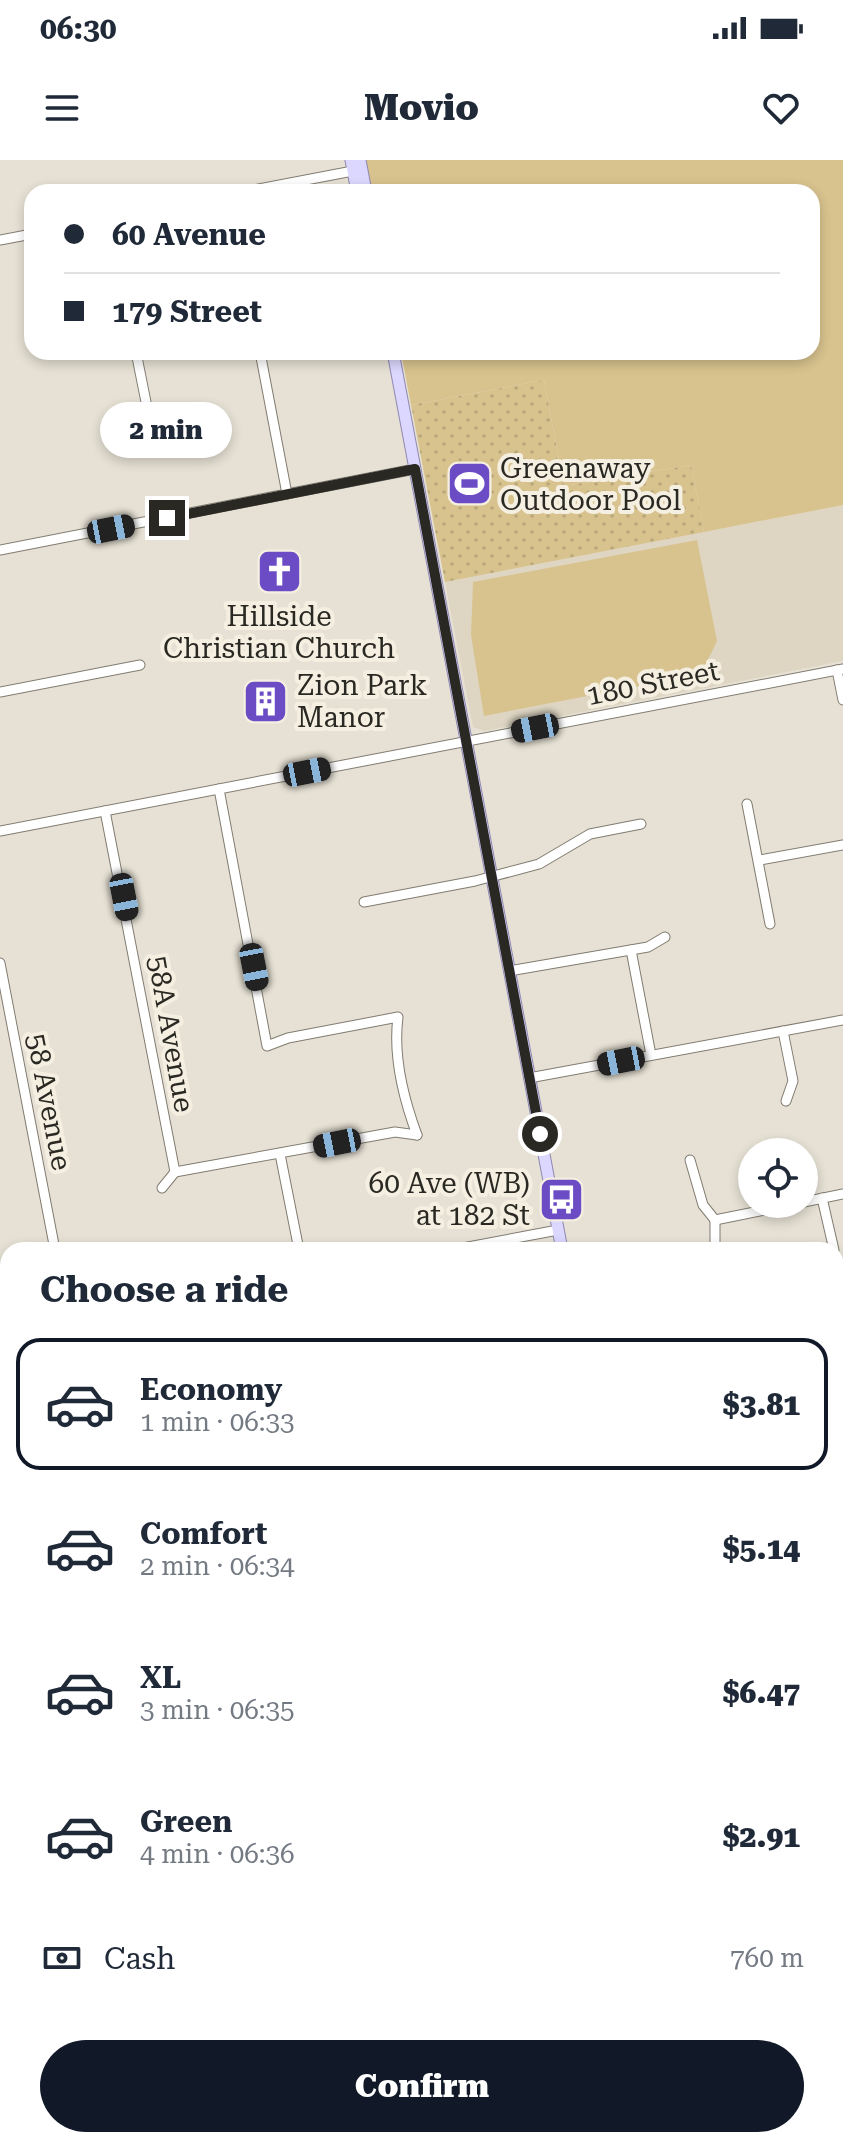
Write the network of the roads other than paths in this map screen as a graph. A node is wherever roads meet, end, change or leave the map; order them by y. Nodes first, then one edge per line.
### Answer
1 (357, 165) edge
2 (277, 184) edge
3 (363, 184) edge
4 (24, 236) edge
5 (0, 240) edge
6 (138, 360) edge
7 (262, 360) edge
8 (394, 360) edge
9 (149, 417) dead end
10 (415, 469) junction
11 (287, 494) junction
12 (0, 550) edge
13 (140, 665) dead end
14 (840, 669) edge
15 (0, 692) edge
16 (843, 700) edge
17 (466, 742) junction
18 (219, 789) junction
19 (747, 804) dead end
20 (105, 811) junction
21 (641, 824) dead end
22 (0, 831) edge
23 (843, 845) edge
24 (760, 860) junction
25 (491, 875) junction
26 (364, 902) dead end
27 (770, 924) dead end
28 (665, 937) dead end
29 (631, 950) junction
30 (0, 963) edge
31 (509, 971) junction
32 (843, 1020) edge
33 (783, 1031) junction
34 (651, 1055) junction
35 (529, 1078) junction
36 (786, 1101) dead end
37 (280, 1154) junction
38 (690, 1160) dead end
39 (175, 1172) junction
40 (162, 1188) dead end
41 (843, 1194) edge
42 (822, 1198) junction
43 (818, 1199) edge
44 (738, 1215) edge
45 (715, 1220) junction
46 (558, 1230) junction
47 (53, 1242) edge
48 (297, 1242) edge
49 (494, 1242) edge
50 (560, 1242) edge
51 (715, 1242) edge
52 (832, 1242) edge

1 - 2 street
1 - 3 main road
4 - 5 street
6 - 9 street
7 - 11 street
8 - 10 main road
10 - 11 street
10 - 17 main road
11 - 12 street
13 - 15 street
14 - 16 street
14 - 17 street, 180 Street
17 - 18 street, 180 Street
17 - 25 main road
18 - 20 street, 180 Street
18 - 37 street
19 - 24 street
20 - 22 street, 180 Street
20 - 39 street, 58A Avenue
21 - 25 street
23 - 24 street
24 - 27 street
25 - 26 street
25 - 31 main road
28 - 29 street
29 - 31 street
29 - 34 street
30 - 47 street, 58 Avenue
31 - 35 main road
32 - 33 street
33 - 34 street
33 - 36 street
34 - 35 street
35 - 46 main road
37 - 39 street
37 - 48 street
38 - 45 street
39 - 40 street
41 - 42 street
42 - 43 street
42 - 52 street
44 - 45 street
45 - 51 street
46 - 49 street
46 - 50 main road

